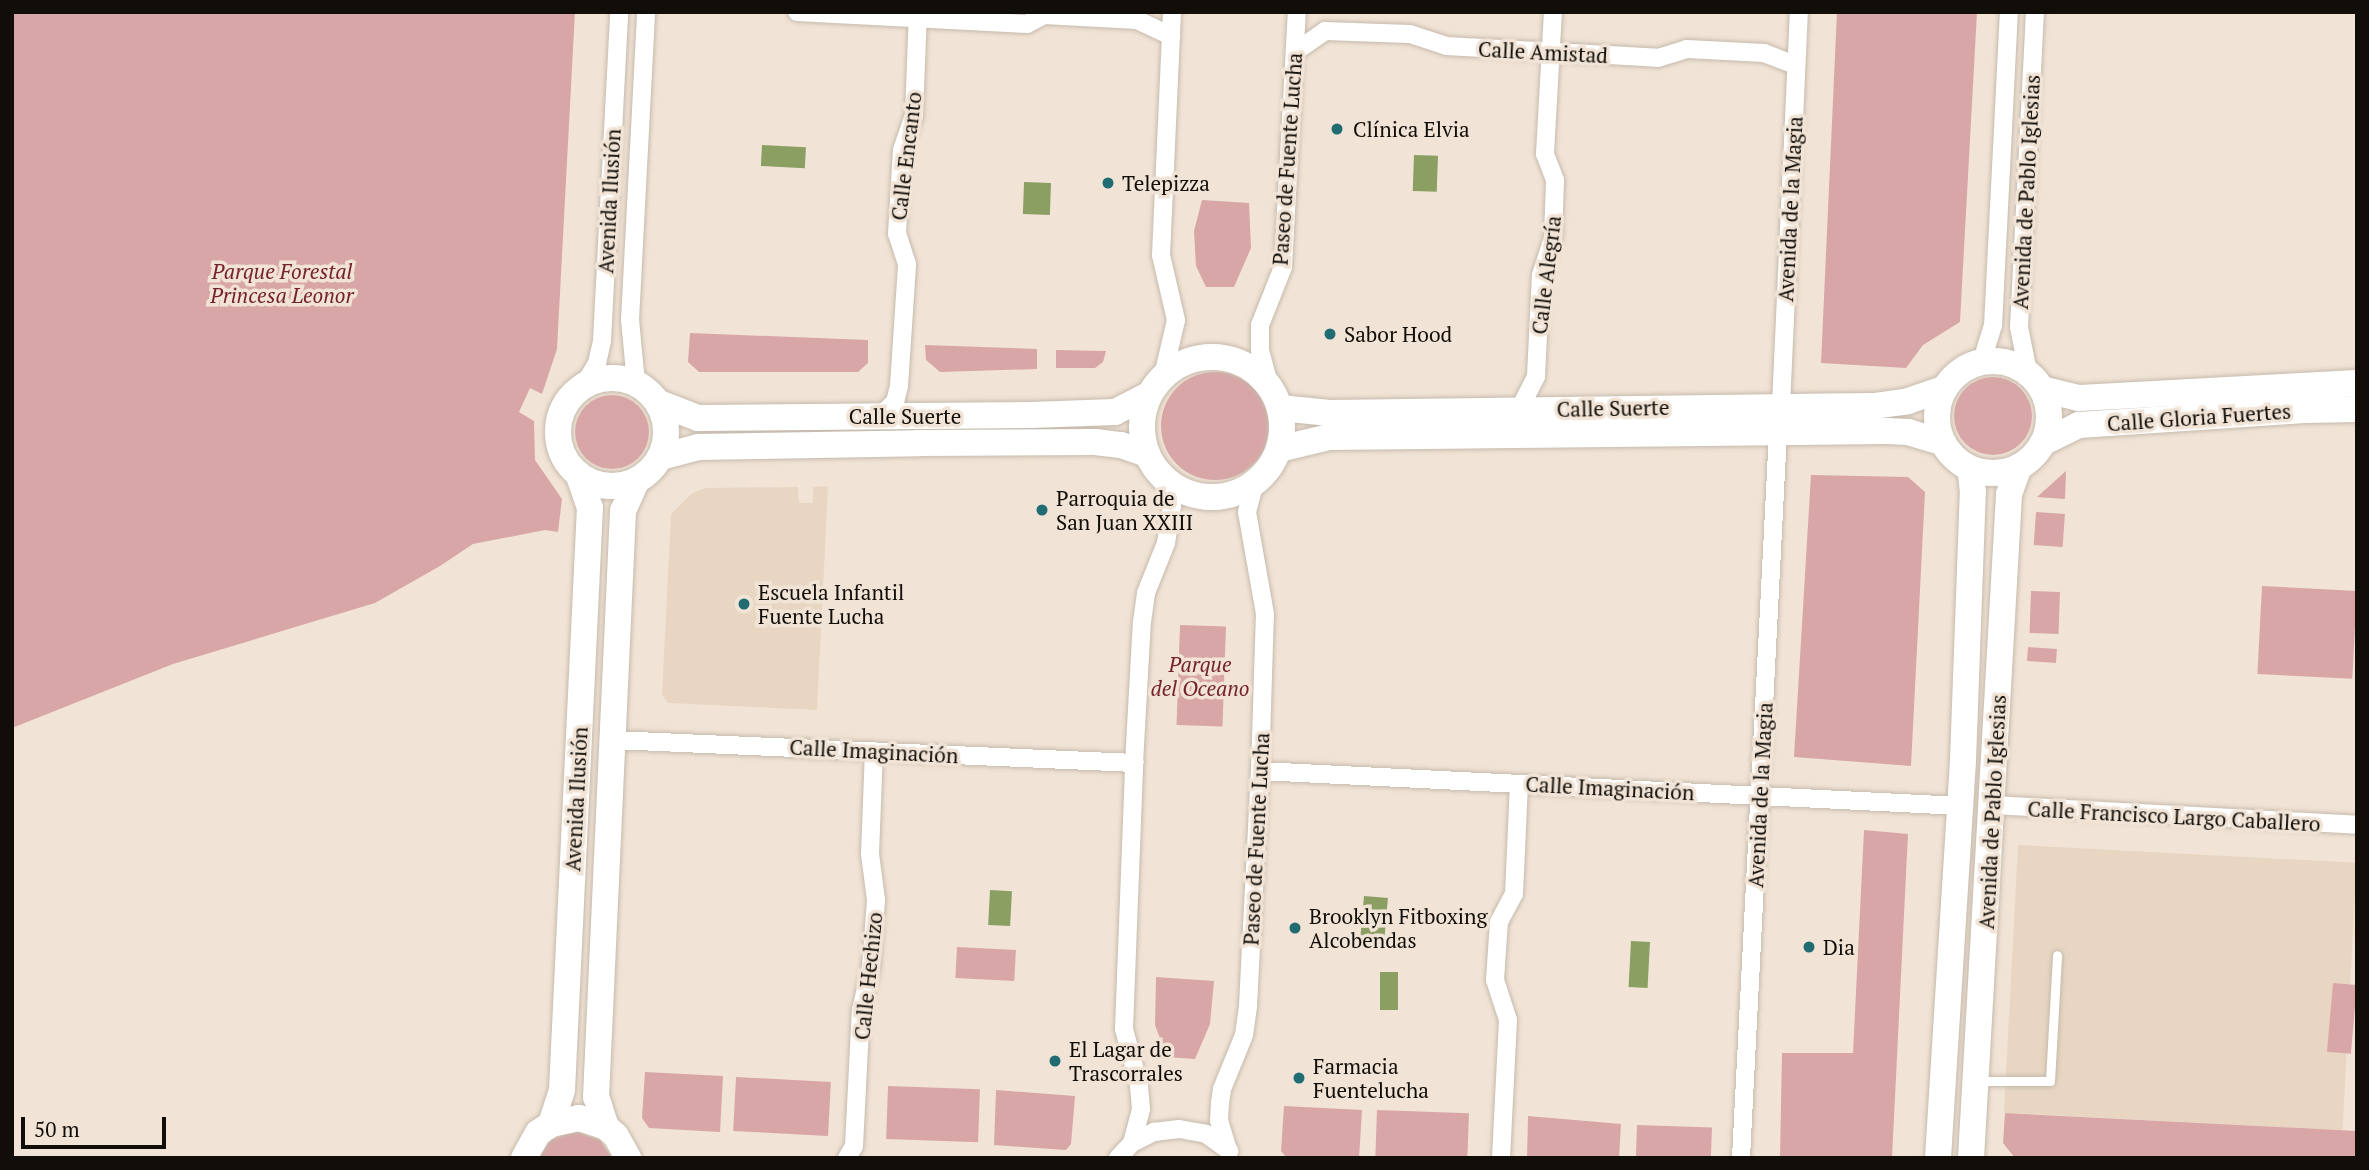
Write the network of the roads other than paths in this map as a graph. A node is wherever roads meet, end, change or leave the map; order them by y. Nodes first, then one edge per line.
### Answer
1 (619, 12) edge
2 (797, 12) edge
3 (1172, 12) edge
4 (1297, 12) edge
5 (1553, 12) edge
6 (1799, 12) edge
7 (2009, 12) edge
8 (2035, 12) edge
9 (647, 13) edge
10 (917, 15) edge
11 (1171, 36) junction
12 (1294, 52) junction
13 (1552, 53) junction
14 (1796, 65) junction
15 (1982, 361) junction
16 (2035, 380) junction
17 (636, 383) junction
18 (2357, 383) edge
19 (1269, 384) junction
20 (584, 385) junction
21 (1157, 385) junction
22 (1943, 389) junction
23 (659, 403) junction
24 (1781, 406) junction
25 (1280, 408) junction
26 (2357, 409) edge
27 (1519, 410) junction
28 (880, 416) junction
29 (1778, 433) junction
30 (1941, 442) junction
31 (2044, 442) junction
32 (1279, 449) junction
33 (1147, 454) junction
34 (661, 457) junction
35 (2019, 467) junction
36 (1969, 469) junction
37 (578, 474) junction
38 (637, 480) junction
39 (1166, 480) junction
40 (1255, 483) junction
41 (614, 740) junction
42 (874, 751) junction
43 (1134, 764) junction
44 (1260, 771) junction
45 (1519, 784) junction
46 (1760, 796) junction
47 (1992, 805) junction
48 (1960, 806) junction
49 (2357, 825) edge
50 (2057, 955) dead end
51 (1975, 1081) junction
52 (551, 1124) junction
53 (606, 1127) junction
54 (1132, 1143) junction
55 (633, 1154) edge
56 (1231, 1154) edge
57 (524, 1158) edge
58 (847, 1158) edge
59 (1118, 1158) edge
60 (1502, 1158) edge
61 (1741, 1158) edge
62 (1938, 1158) edge
63 (1971, 1158) edge

1 - 20 street, Avenida Ilusión
2 - 10 street
3 - 11 street
4 - 12 street, Paseo de Fuente Lucha
5 - 13 street, Calle Alegría
6 - 14 street, Avenida de la Magia
7 - 15 street, Avenida de Pablo Iglesias
8 - 16 street, Avenida de Pablo Iglesias
9 - 17 street, Avenida Ilusión
10 - 11 street
10 - 28 street, Calle Encanto
11 - 21 street
12 - 13 street, Calle Amistad
12 - 19 street, Paseo de Fuente Lucha
13 - 14 street, Calle Amistad
13 - 27 street, Calle Alegría
14 - 24 street, Avenida de la Magia
15 - 16 main road
15 - 22 main road
16 - 18 main road, Calle Gloria Fuertes
16 - 31 main road
17 - 20 main road
17 - 23 main road
19 - 21 main road
19 - 25 main road
20 - 37 main road
21 - 28 main road, Calle Suerte
21 - 33 main road
22 - 24 main road, Calle Suerte
22 - 30 main road
23 - 28 main road, Calle Suerte
23 - 34 main road
24 - 27 main road, Calle Suerte
25 - 27 main road, Calle Suerte
25 - 32 main road
26 - 31 main road, Calle Gloria Fuertes
29 - 30 main road, Calle Suerte
29 - 32 main road, Calle Suerte
29 - 46 street, Avenida de la Magia
30 - 36 main road
31 - 35 main road
32 - 40 main road
33 - 34 main road, Calle Suerte
33 - 39 main road
34 - 38 main road
35 - 36 main road
35 - 47 main road, Avenida de Pablo Iglesias
36 - 48 main road, Avenida de Pablo Iglesias
37 - 38 main road
37 - 52 main road, Avenida Ilusión
38 - 41 main road, Avenida Ilusión
39 - 40 main road
39 - 43 street
40 - 44 street, Paseo de Fuente Lucha
41 - 42 street, Calle Imaginación
41 - 53 main road, Avenida Ilusión
42 - 43 street, Calle Imaginación
42 - 58 street, Calle Hechizo
43 - 54 street
44 - 45 street, Calle Imaginación
44 - 56 street, Paseo de Fuente Lucha
45 - 46 street, Calle Imaginación
45 - 60 street
46 - 48 street, Calle Imaginación
46 - 61 street, Avenida de la Magia
47 - 49 street, Calle Francisco Largo Caballero
47 - 51 main road, Avenida de Pablo Iglesias
48 - 62 main road, Avenida de Pablo Iglesias
50 - 51 lane
51 - 63 main road, Avenida de Pablo Iglesias
52 - 53 main road
52 - 57 main road
53 - 55 main road
54 - 56 street
54 - 59 street

